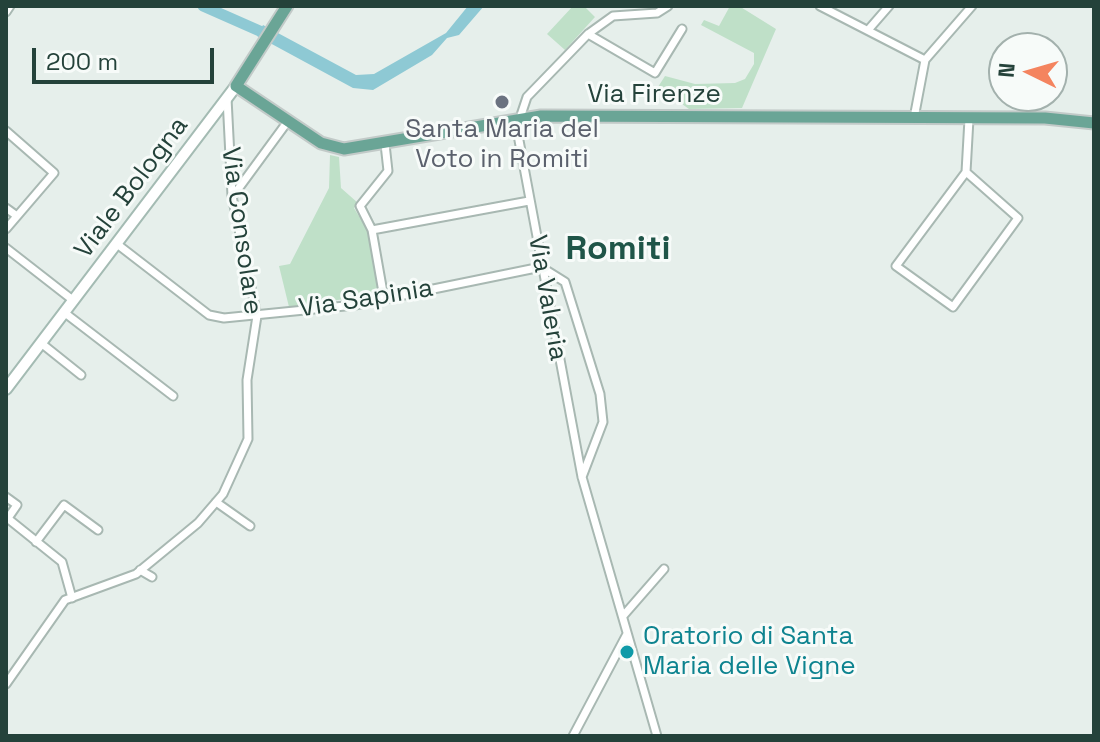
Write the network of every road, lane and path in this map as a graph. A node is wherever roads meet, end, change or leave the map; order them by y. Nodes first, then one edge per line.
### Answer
1 (10, 6) edge
2 (668, 6) edge
3 (820, 6) edge
4 (889, 6) edge
5 (972, 6) edge
6 (285, 8) edge
7 (6, 12) edge
8 (682, 29) dead end
9 (869, 29) junction
10 (588, 34) junction
11 (925, 60) junction
12 (236, 86) junction
13 (227, 98) junction
14 (914, 118) junction
15 (518, 119) junction
16 (969, 119) junction
17 (288, 121) junction
18 (1094, 123) edge
19 (6, 131) edge
20 (385, 144) junction
21 (966, 172) junction
22 (232, 196) junction
23 (529, 201) junction
24 (6, 208) edge
25 (17, 216) junction
26 (6, 229) edge
27 (372, 230) junction
28 (117, 244) junction
29 (6, 248) edge
30 (541, 267) junction
31 (384, 298) junction
32 (74, 301) junction
33 (65, 313) junction
34 (257, 316) junction
35 (41, 343) junction
36 (81, 375) dead end
37 (6, 389) edge
38 (173, 396) dead end
39 (582, 477) junction
40 (6, 497) edge
41 (216, 502) junction
42 (7, 518) edge
43 (250, 526) dead end
44 (98, 530) dead end
45 (36, 542) junction
46 (664, 569) dead end
47 (140, 570) junction
48 (152, 577) dead end
49 (72, 598) junction
50 (623, 616) junction
51 (628, 632) junction
52 (6, 684) edge
53 (573, 736) edge
54 (657, 736) edge

1 - 7 street
2 - 10 street
3 - 9 street
4 - 9 street
5 - 11 street
6 - 12 main road, Viale Bologna
8 - 10 street
9 - 11 street
10 - 15 street
11 - 14 street
12 - 13 main road, Viale Bologna
12 - 17 main road, Via Firenze
13 - 22 street, Via Consolare
13 - 28 main road, Viale Bologna
14 - 15 main road, Via Firenze
14 - 16 main road, Via Firenze
15 - 20 main road, Via Firenze
15 - 23 street, Via Valeria
16 - 18 main road, Via Firenze
16 - 21 street
17 - 20 main road, Via Firenze
17 - 22 street
19 - 25 street
20 - 27 street
21 - 21 street
22 - 34 street, Via Consolare
23 - 27 street
23 - 30 street, Via Valeria
24 - 25 street
25 - 26 street
27 - 31 street
28 - 32 main road, Viale Bologna
28 - 34 street, Via Sapinia
29 - 32 street
30 - 31 street, Via Sapinia
30 - 39 street, Via Valeria
30 - 39 street
31 - 34 street, Via Sapinia
32 - 33 main road, Viale Bologna
33 - 35 main road, Viale Bologna
33 - 38 street
34 - 41 street, Via Consolare
35 - 36 street
35 - 37 main road, Viale Bologna
39 - 50 street, Via Valeria
40 - 42 street
41 - 43 street
41 - 47 street, Via Consolare
42 - 45 street
44 - 45 street
45 - 49 street
46 - 50 street
47 - 48 street
47 - 49 street, Via Consolare
49 - 52 street, Via Consolare
50 - 51 street, Via Valeria
51 - 53 street
51 - 54 street, Via Valeria

